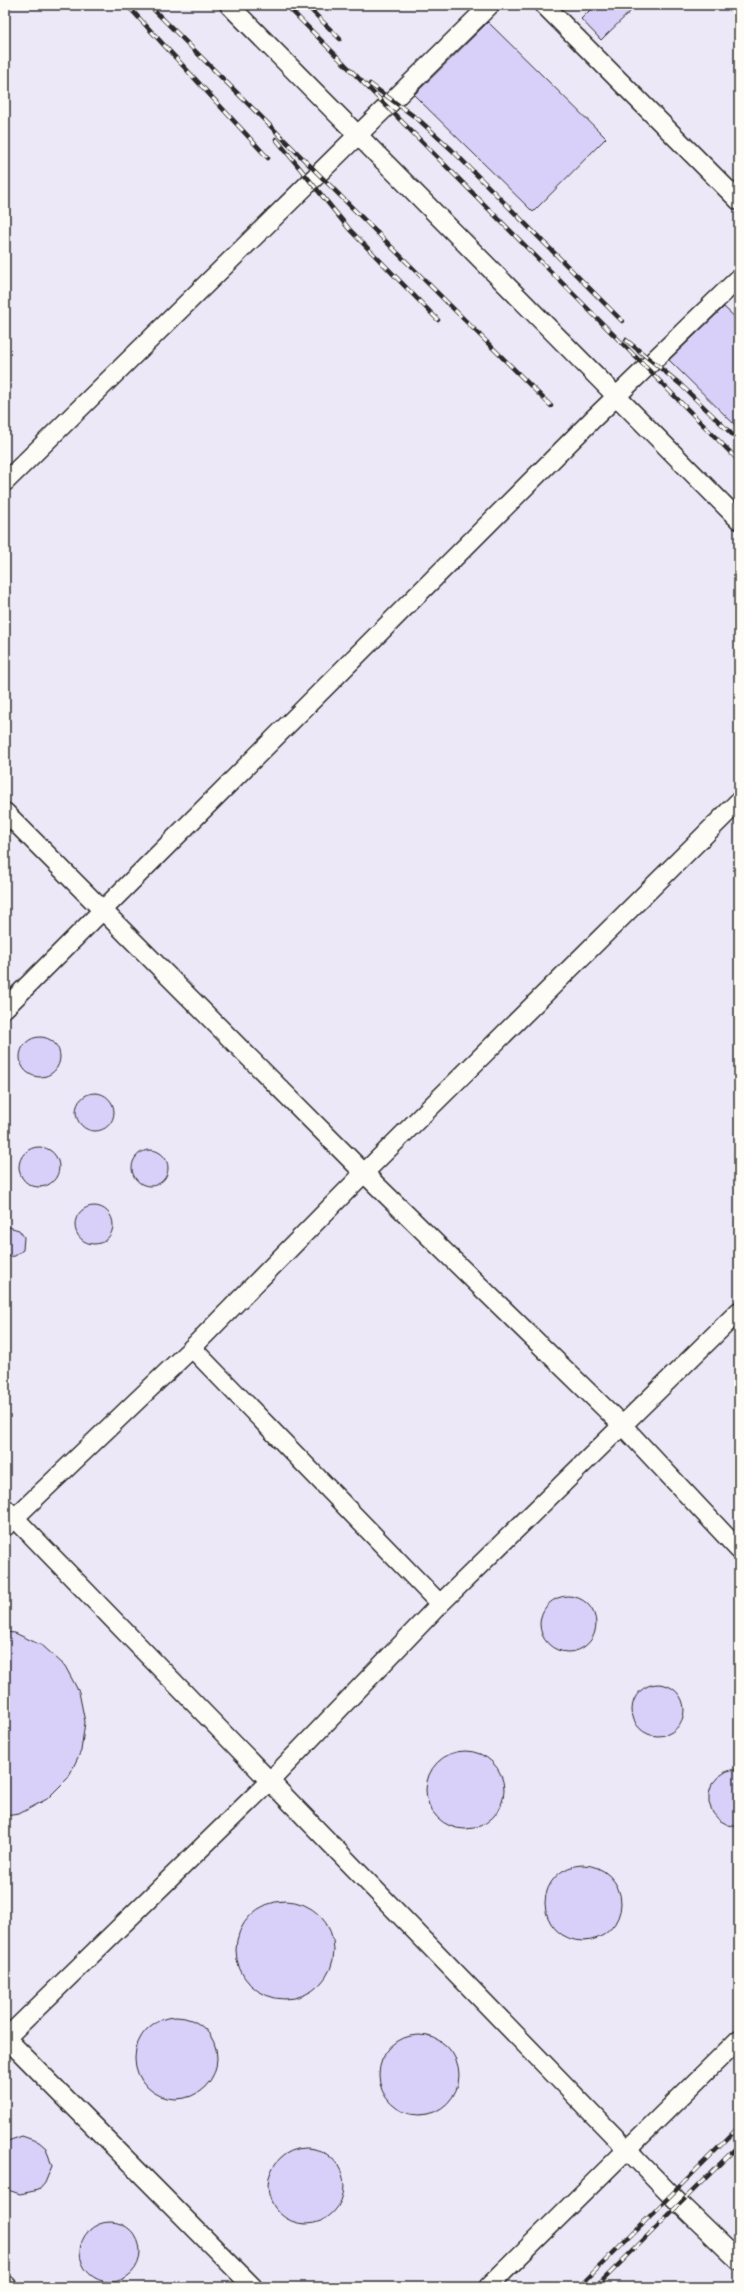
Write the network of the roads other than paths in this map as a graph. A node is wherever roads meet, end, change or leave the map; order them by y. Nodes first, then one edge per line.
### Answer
1 (229, 5) edge
2 (490, 5) edge
3 (544, 5) edge
4 (357, 134) junction
5 (739, 201) edge
6 (739, 278) edge
7 (617, 398) junction
8 (5, 482) edge
9 (739, 520) edge
10 (739, 801) edge
11 (5, 812) edge
12 (104, 911) junction
13 (5, 1008) edge
14 (364, 1173) junction
15 (739, 1311) edge
16 (192, 1348) junction
17 (622, 1425) junction
18 (8, 1518) edge
19 (739, 1550) edge
20 (440, 1604) junction
21 (271, 1780) junction
22 (6, 2038) edge
23 (739, 2039) edge
24 (627, 2150) junction
25 (739, 2261) edge
26 (5, 2284) edge
27 (8, 2287) edge
28 (253, 2287) edge
29 (488, 2287) edge

1 - 4 lane
2 - 4 lane
3 - 5 lane
4 - 7 lane
4 - 8 lane
6 - 7 lane
7 - 9 lane
7 - 12 lane
10 - 14 lane
11 - 12 lane
12 - 13 lane
12 - 14 lane
14 - 16 lane
14 - 17 lane
15 - 17 lane
16 - 18 lane
16 - 20 lane
17 - 19 lane
17 - 20 lane
18 - 21 lane
20 - 21 lane
21 - 22 lane
21 - 24 lane
22 - 28 lane
23 - 24 lane
24 - 25 lane
24 - 29 lane
26 - 27 lane

